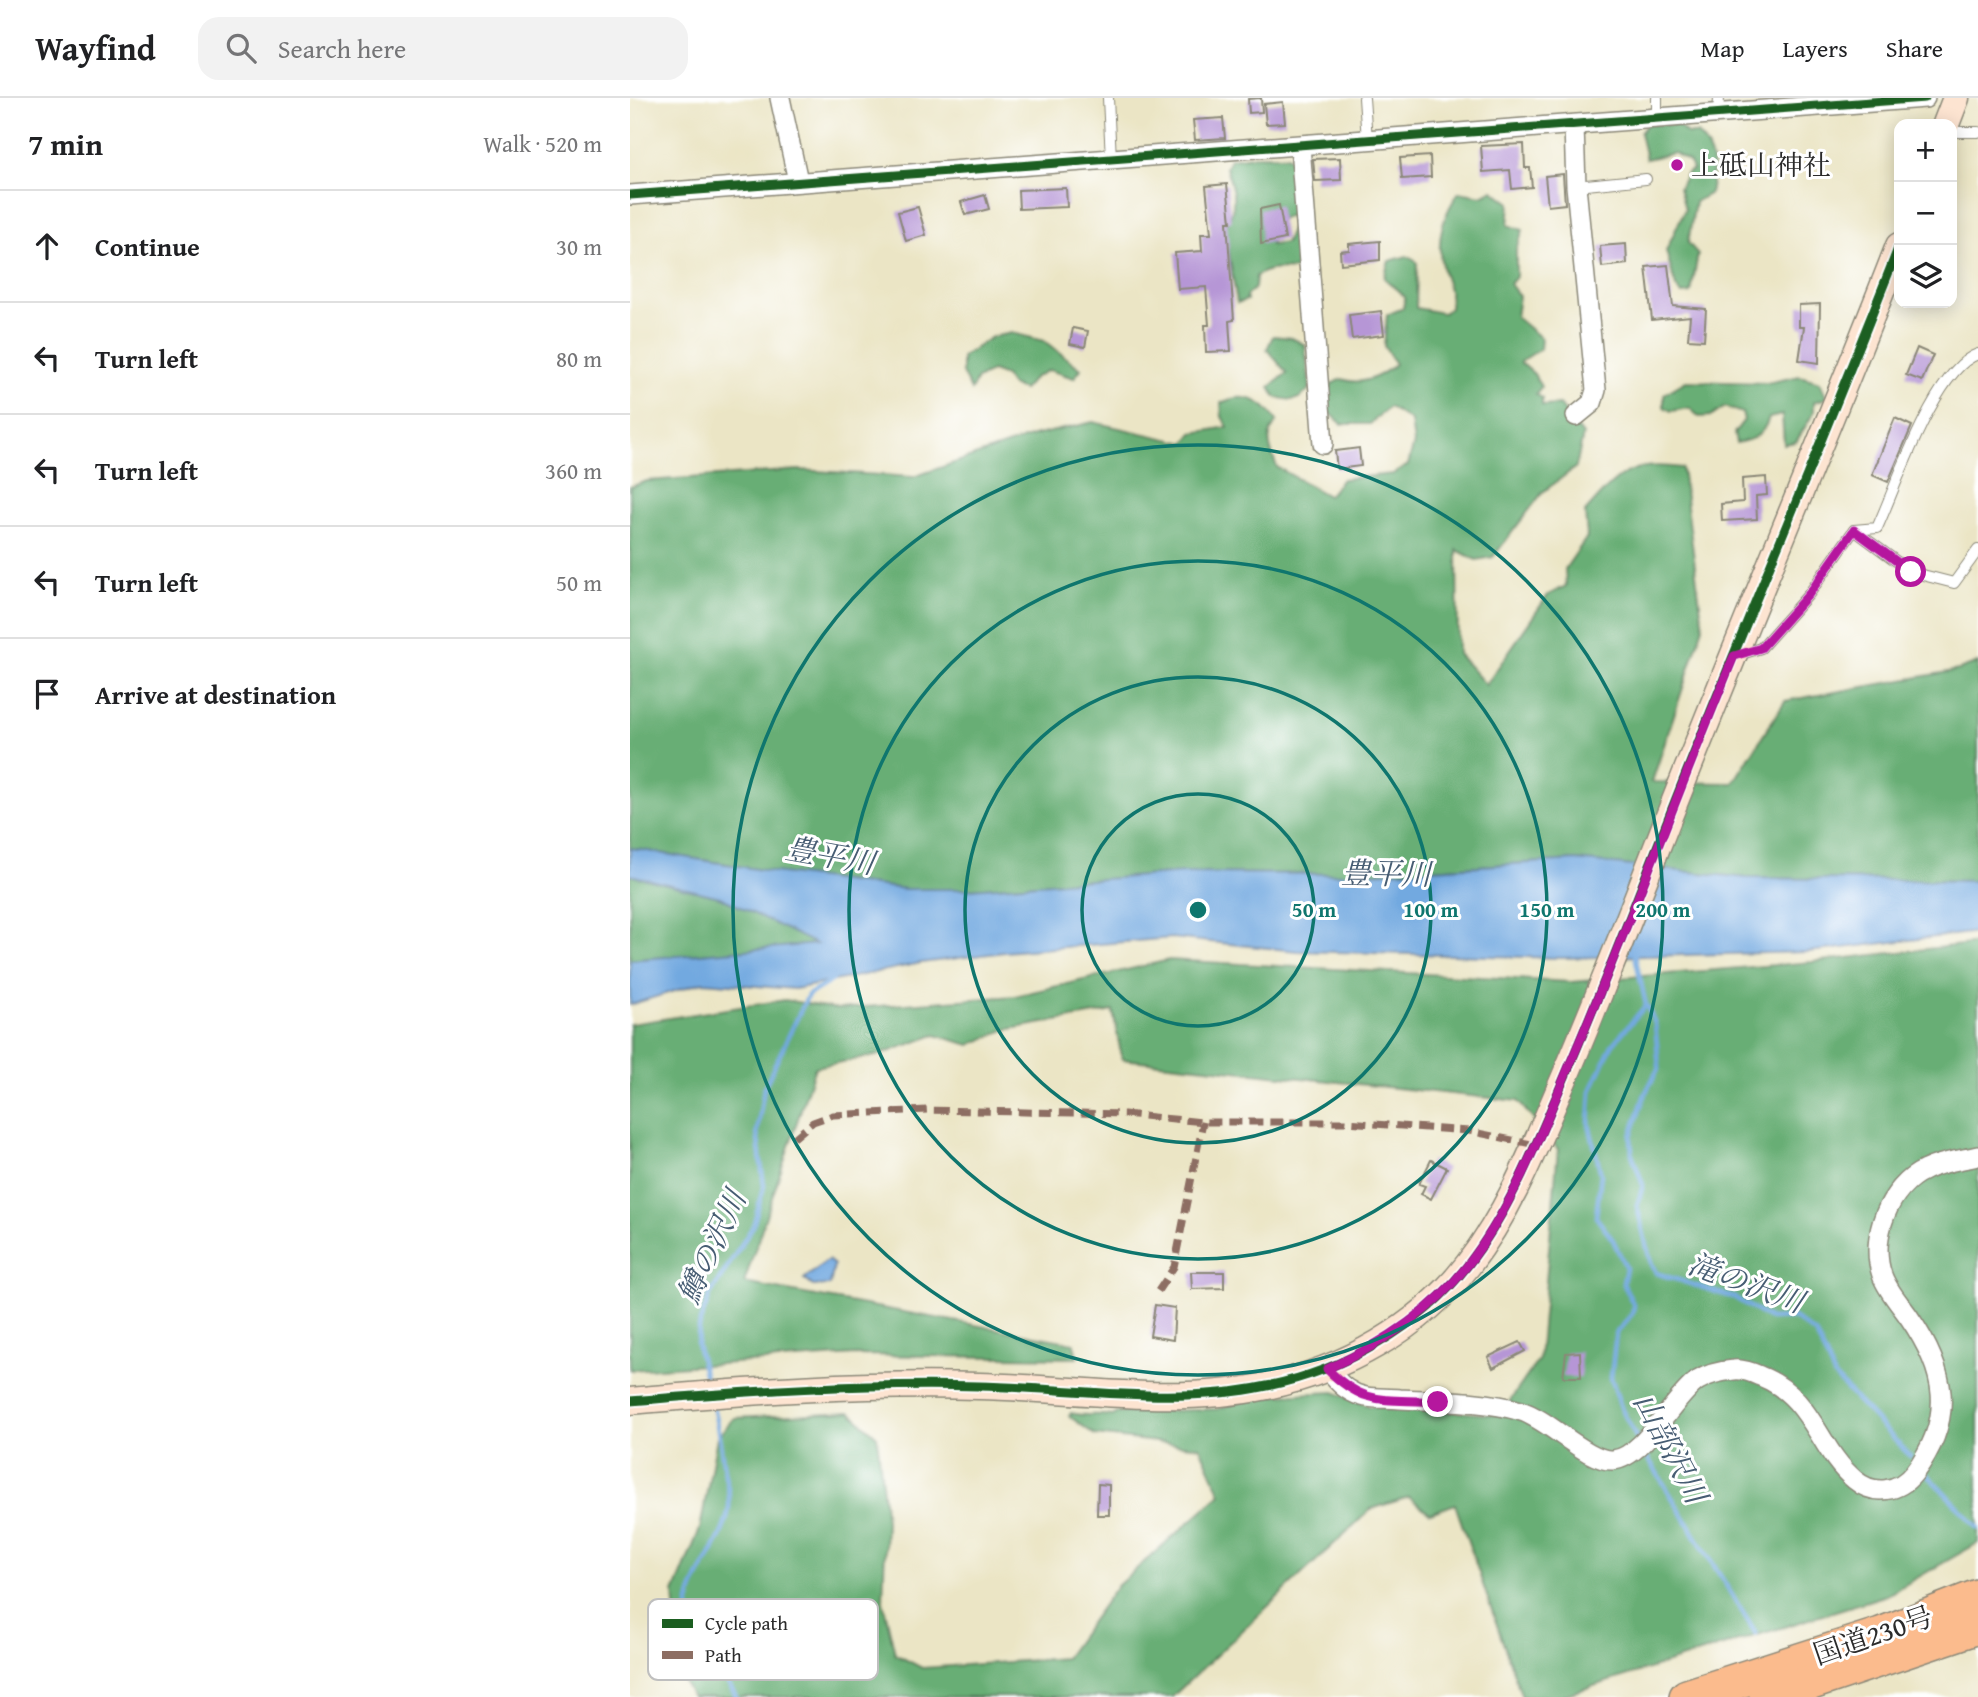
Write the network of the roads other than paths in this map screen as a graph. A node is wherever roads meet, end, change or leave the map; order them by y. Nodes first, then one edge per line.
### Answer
1 (780, 98) edge
2 (1108, 98) edge
3 (1364, 98) edge
4 (1925, 98) edge
5 (1956, 98) edge
6 (1718, 106) edge
7 (1657, 108) edge
8 (1949, 119) edge
9 (1574, 126) junction
10 (1957, 132) edge
11 (1978, 132) edge
12 (1367, 140) junction
13 (1300, 146) junction
14 (1111, 159) junction
15 (1646, 178) dead end
16 (798, 181) junction
17 (1576, 186) junction
18 (630, 195) edge
19 (1894, 258) edge
20 (1978, 354) edge
21 (1576, 416) dead end
22 (1322, 444) dead end
23 (1854, 530) junction
24 (1978, 550) edge
25 (1734, 656) junction
26 (1978, 1156) edge
27 (1327, 1369) junction
28 (630, 1401) edge
29 (1978, 1597) edge
30 (1978, 1626) edge
31 (1687, 1697) edge
32 (1767, 1697) edge

1 - 16 street
2 - 14 lane
3 - 12 lane
4 - 6 street
5 - 8 street
6 - 7 street
7 - 9 street
9 - 12 street
9 - 17 street
10 - 11 lane
12 - 13 street
13 - 14 street
13 - 22 street
14 - 16 street
15 - 17 lane
16 - 18 street
17 - 21 street
19 - 25 street
20 - 23 lane
23 - 24 lane
23 - 25 lane
25 - 27 street
26 - 27 street
27 - 28 street
29 - 31 highway, 国道230号
30 - 32 highway, 国道230号

